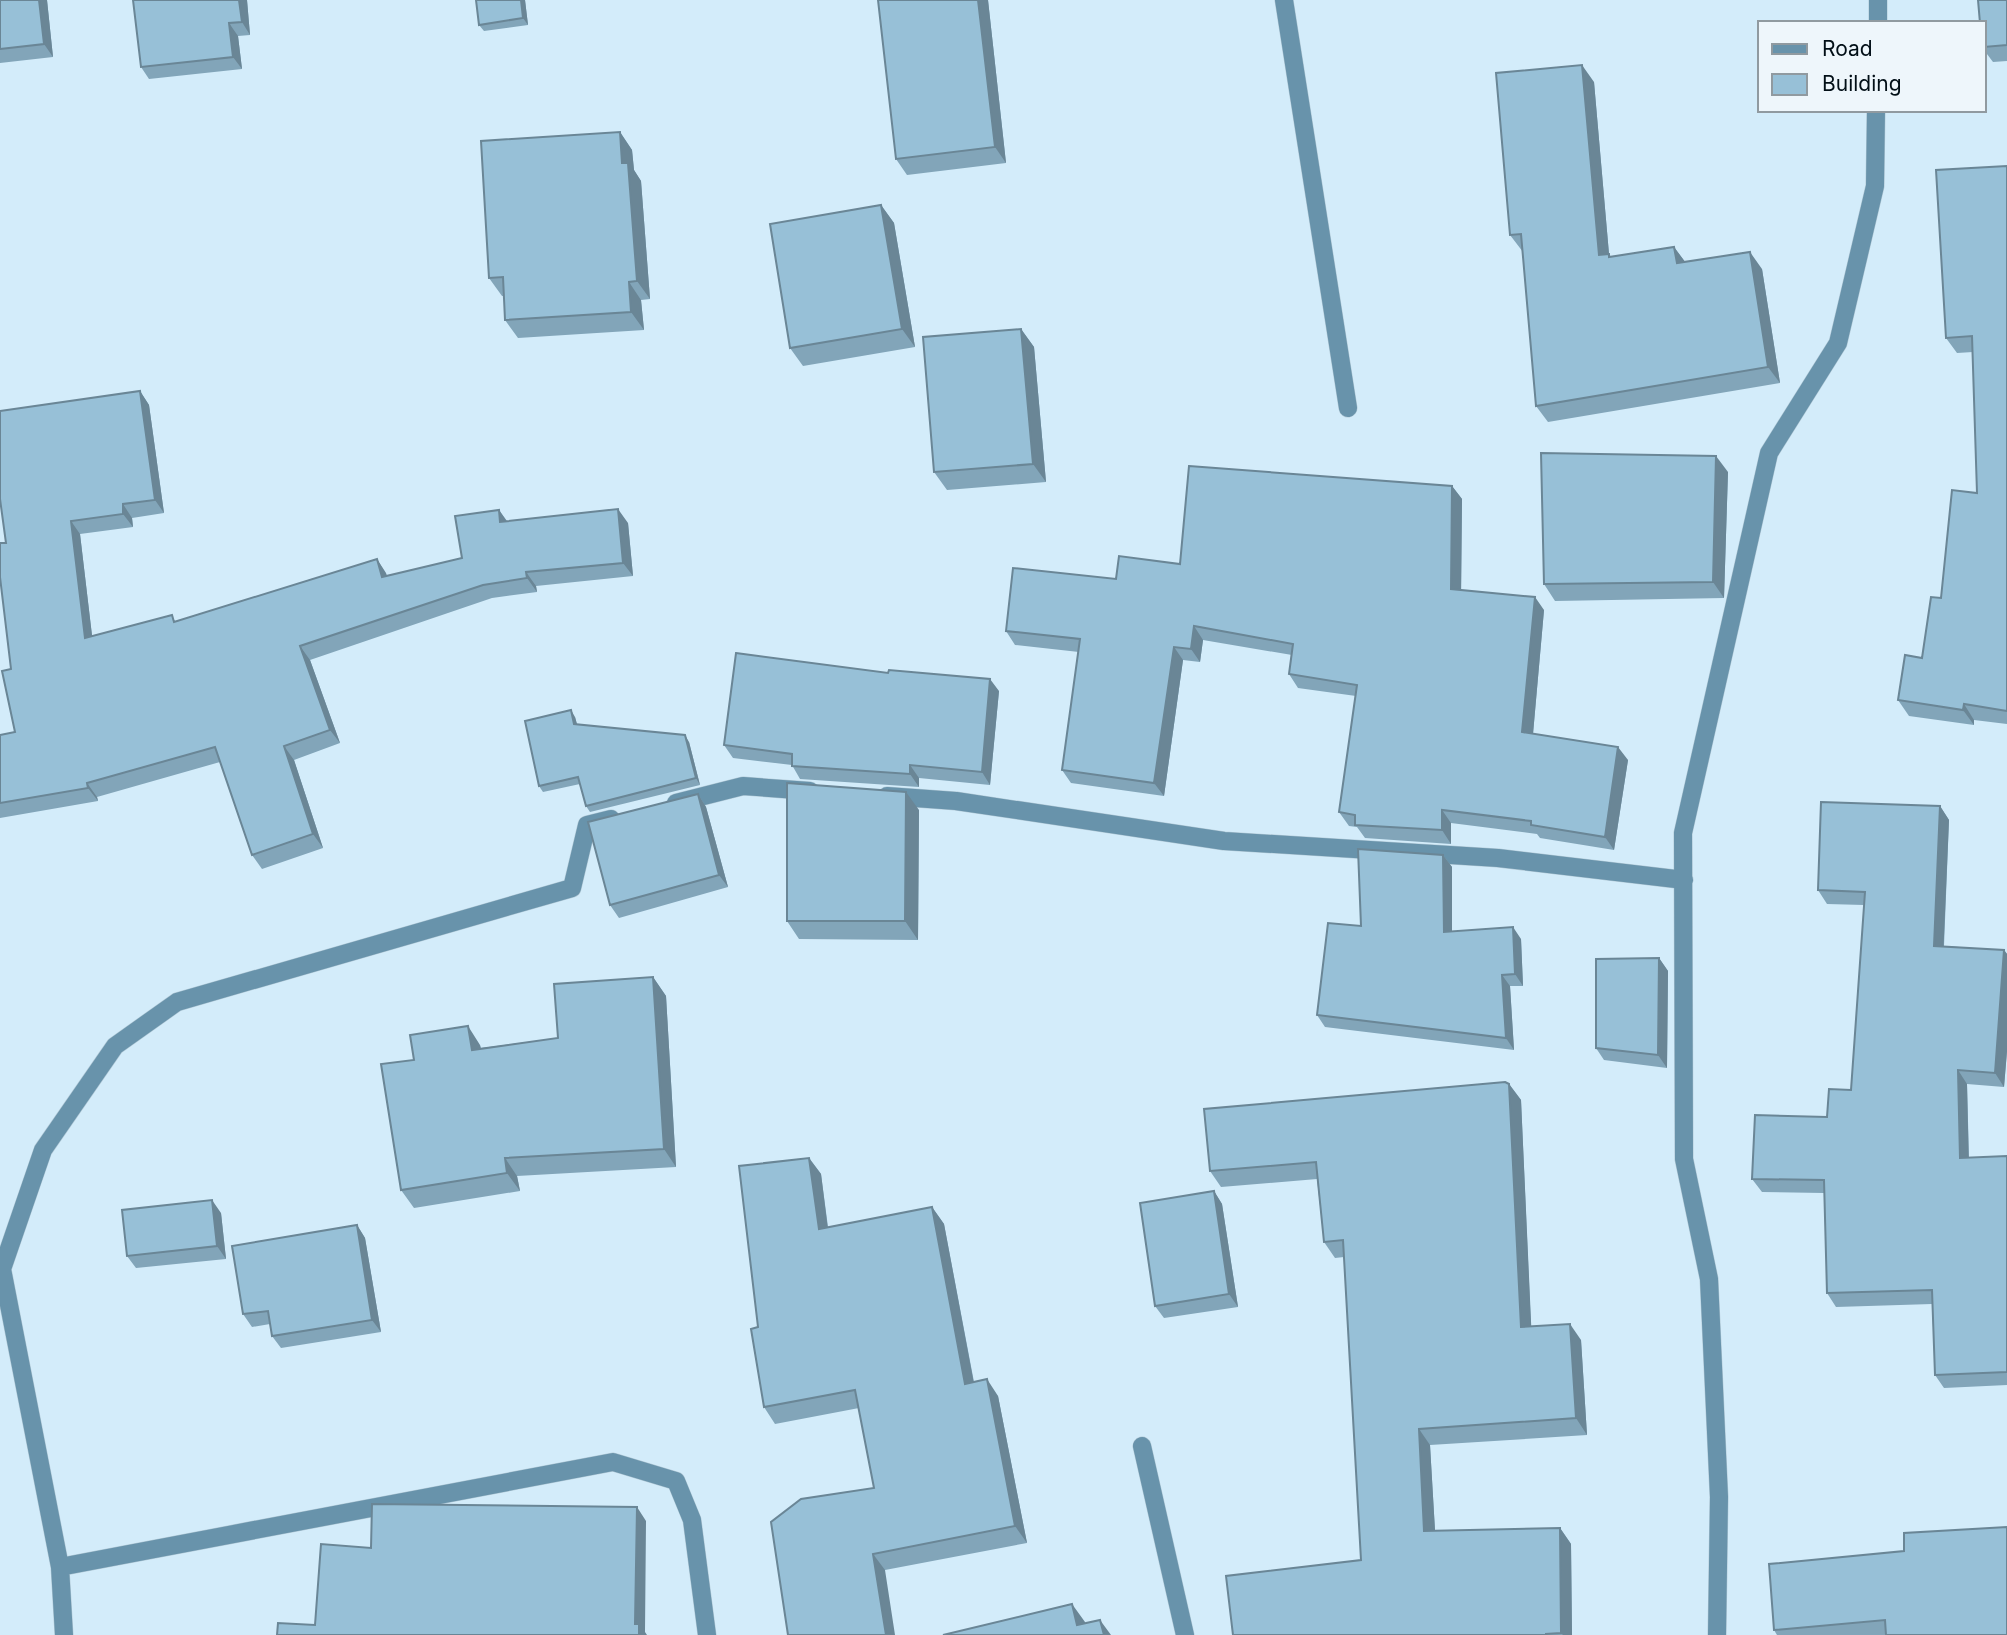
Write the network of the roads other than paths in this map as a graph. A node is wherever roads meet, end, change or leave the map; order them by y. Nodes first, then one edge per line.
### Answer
1 (1284, 0) edge
2 (1878, 0) edge
3 (1878, 21) edge
4 (1876, 112) edge
5 (1348, 408) dead end
6 (823, 792) edge
7 (863, 794) edge
8 (652, 809) edge
9 (626, 816) edge
10 (1684, 880) junction
11 (1143, 1446) dead end
12 (60, 1567) junction
13 (64, 1635) edge
14 (707, 1635) edge
15 (1185, 1635) edge
16 (1717, 1635) edge

1 - 5 street
2 - 3 street
4 - 10 street
6 - 8 street
7 - 10 street
9 - 12 street
10 - 16 street
11 - 15 street
12 - 13 street
12 - 14 street

